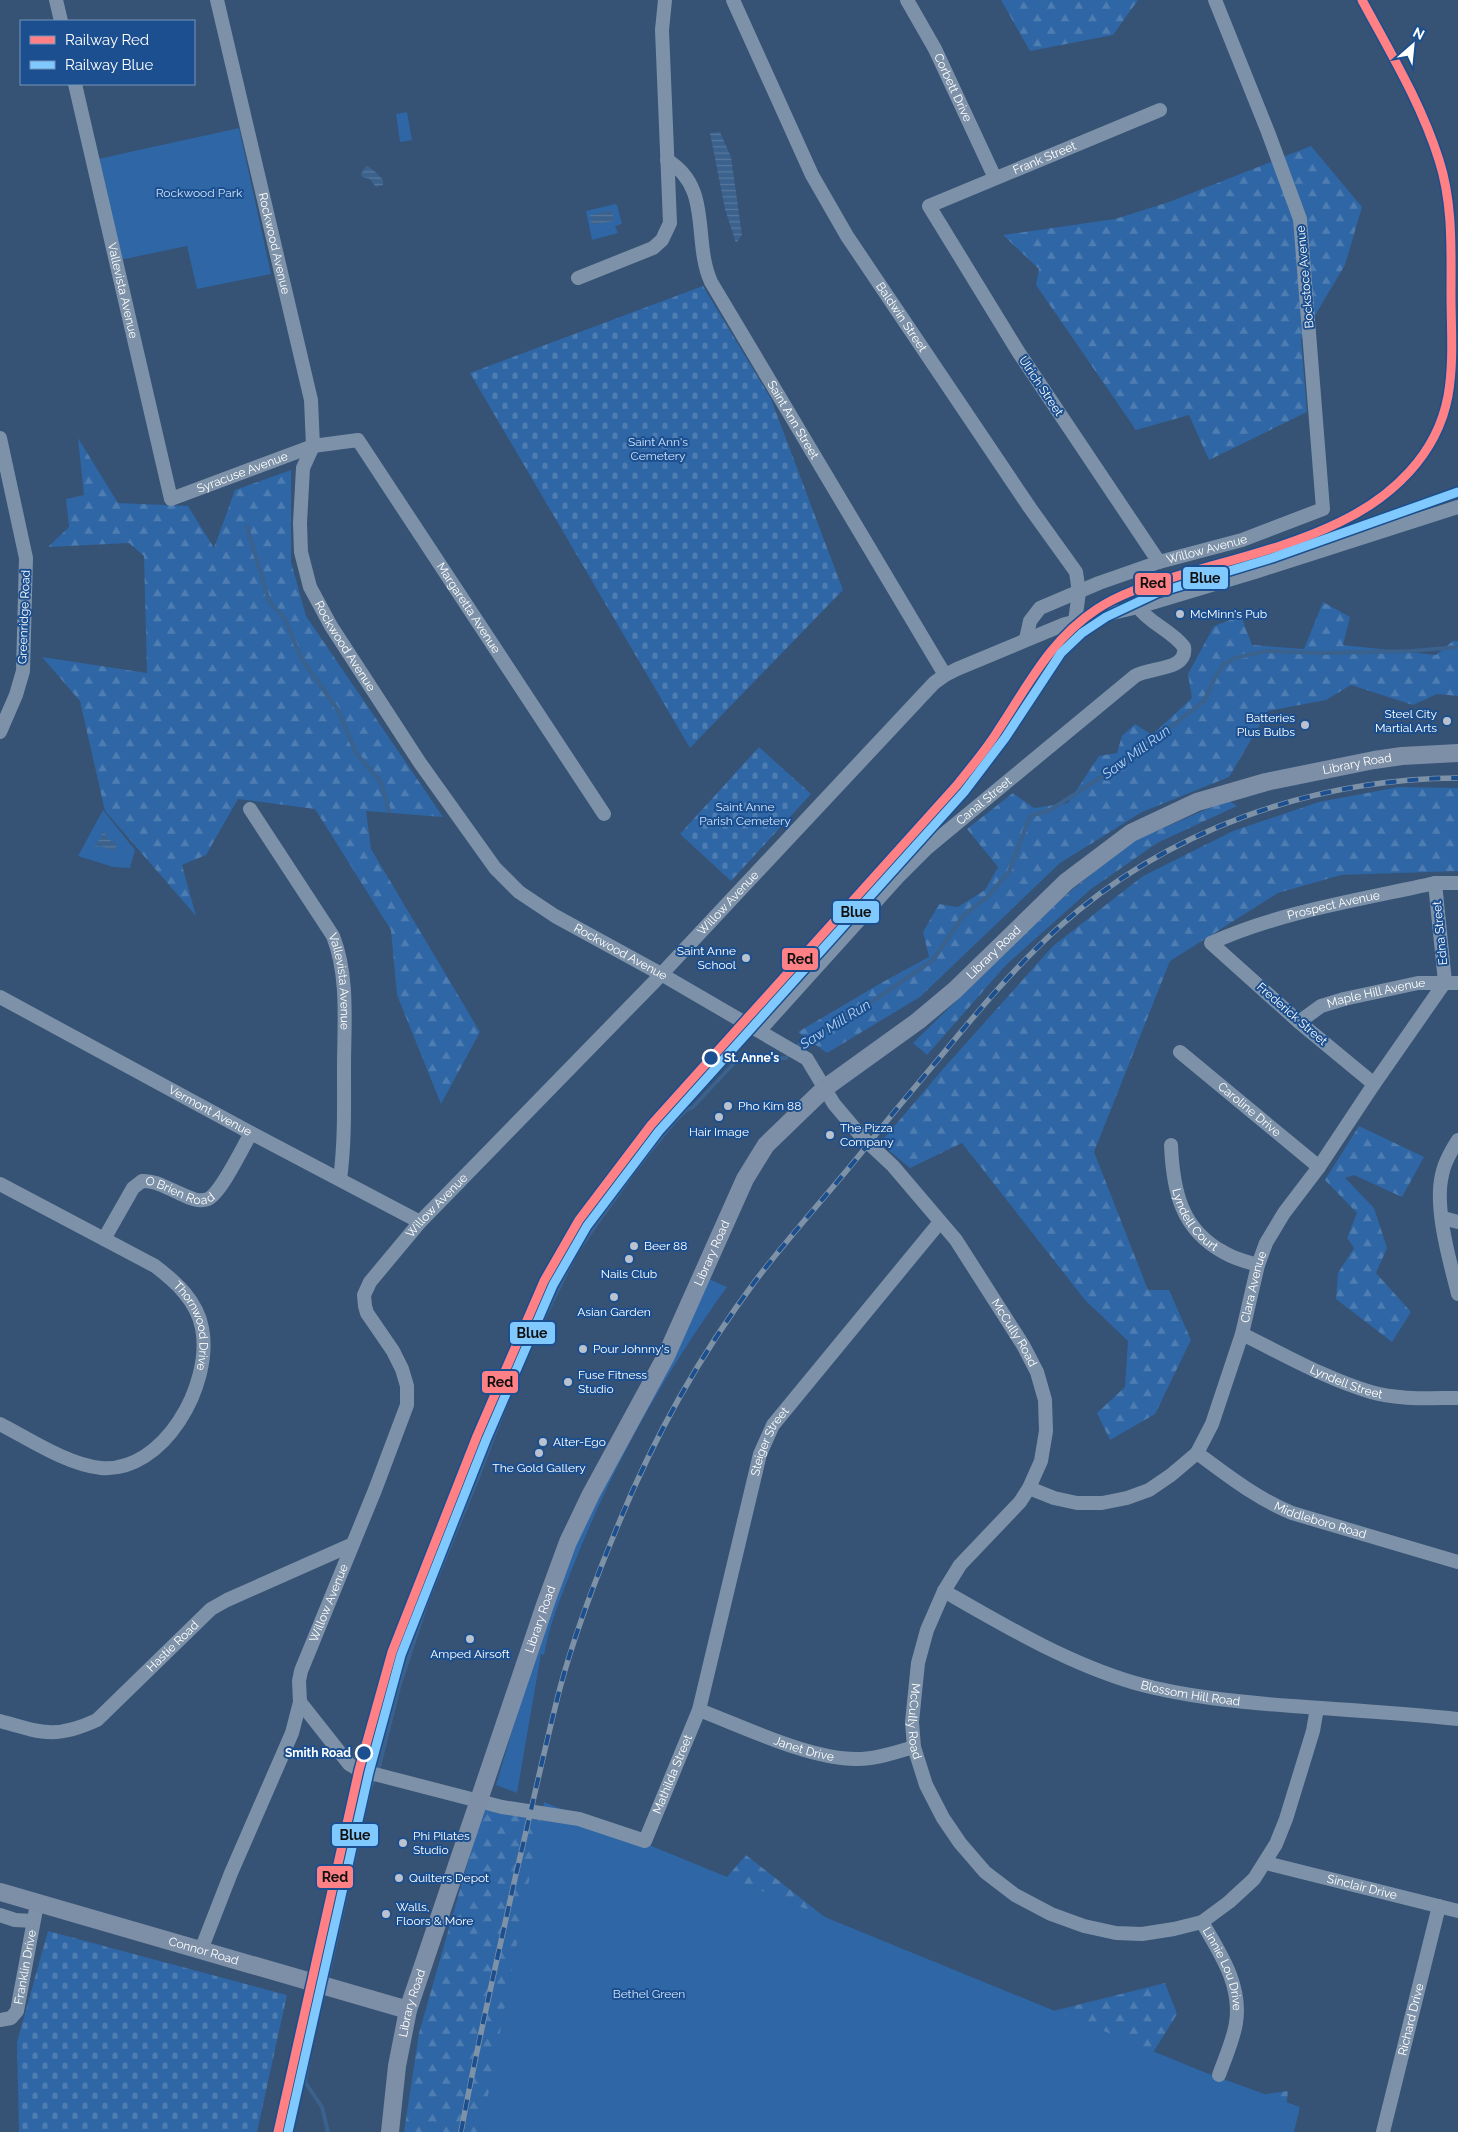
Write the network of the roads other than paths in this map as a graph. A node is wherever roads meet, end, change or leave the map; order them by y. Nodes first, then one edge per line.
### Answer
1 (56, 0) edge
2 (217, 0) edge
3 (665, 0) edge
4 (734, 0) edge
5 (907, 0) edge
6 (1215, 0) edge
7 (61, 20) edge
8 (75, 85) edge
9 (1160, 110) dead end
10 (667, 160) junction
11 (995, 178) junction
12 (929, 206) joint
13 (578, 278) dead end
14 (0, 438) edge
15 (314, 446) junction
16 (171, 499) joint
17 (1458, 507) edge
18 (1323, 508) joint
19 (1159, 562) junction
20 (1079, 592) junction
21 (1138, 606) junction
22 (1075, 621) junction
23 (1026, 639) junction
24 (944, 675) junction
25 (0, 732) edge
26 (1458, 753) edge
27 (250, 809) dead end
28 (604, 814) dead end
29 (1435, 883) junction
30 (1458, 883) edge
31 (1211, 943) joint
32 (662, 974) junction
33 (1452, 983) edge
34 (0, 997) edge
35 (1299, 1022) junction
36 (760, 1030) junction
37 (1180, 1052) dead end
38 (1374, 1084) junction
39 (825, 1088) junction
40 (251, 1133) junction
41 (1458, 1140) edge
42 (1171, 1145) dead end
43 (1318, 1167) junction
44 (340, 1179) junction
45 (0, 1184) edge
46 (1443, 1218) junction
47 (420, 1222) junction
48 (940, 1222) junction
49 (1458, 1222) edge
50 (104, 1239) junction
51 (1258, 1265) junction
52 (1458, 1294) edge
53 (1242, 1334) junction
54 (1458, 1398) edge
55 (0, 1424) edge
56 (1197, 1453) junction
57 (1029, 1488) junction
58 (352, 1545) junction
59 (1458, 1562) edge
60 (944, 1591) junction
61 (300, 1702) junction
62 (1317, 1708) junction
63 (699, 1710) junction
64 (1458, 1719) edge
65 (0, 1721) edge
66 (914, 1747) junction
67 (478, 1799) junction
68 (1266, 1862) junction
69 (0, 1892) edge
70 (1439, 1906) junction
71 (1458, 1912) edge
72 (35, 1913) junction
73 (0, 1915) edge
74 (1202, 1922) junction
75 (200, 1950) junction
76 (408, 2010) junction
77 (0, 2020) edge
78 (1218, 2075) dead end
79 (390, 2132) edge
80 (1383, 2132) edge

1 - 7 street
2 - 15 street, Rockwood Avenue
3 - 10 street
4 - 20 street, Baldwin Street
5 - 11 street, Corbett Drive
6 - 18 street, Bockstoce Avenue
8 - 16 street, Vallevista Avenue
9 - 11 street, Frank Street
10 - 13 street
10 - 24 street, Saint Ann Street
11 - 12 street, Frank Street
12 - 19 street, Ulrich Street
14 - 25 street, Greenridge Road
15 - 16 street, Syracuse Avenue
15 - 28 street, Margaretta Avenue
15 - 32 street, Rockwood Avenue
17 - 21 street, Willow Avenue
18 - 19 street, Willow Avenue
19 - 20 street, Willow Avenue
20 - 22 street, Baldwin Street
20 - 23 street, Willow Avenue
21 - 22 street, Willow Avenue
21 - 36 street, Canal Street
22 - 23 street, Willow Avenue
23 - 24 street, Willow Avenue
24 - 32 street, Willow Avenue
26 - 39 main road, Library Road
27 - 44 street, Vallevista Avenue
29 - 30 street, Prospect Avenue
29 - 31 street, Prospect Avenue
29 - 33 street, Edna Street
31 - 35 street, Frederick Street
32 - 36 street, Rockwood Avenue
32 - 47 street, Willow Avenue
33 - 35 street, Maple Hill Avenue
33 - 38 street, Clara Avenue
34 - 40 street, Vermont Avenue
35 - 38 street, Frederick Street
36 - 39 street, Rockwood Avenue
37 - 43 street, Caroline Drive
38 - 43 street, Clara Avenue
39 - 48 street, McCully Road
39 - 67 main road, Library Road
40 - 44 street, Vermont Avenue
40 - 50 street, O Brien Road
41 - 46 street
42 - 51 street, Lyndell Court
43 - 51 street, Clara Avenue
44 - 47 street, Vermont Avenue
45 - 50 street, Thornwood Drive
46 - 49 street
46 - 52 street
47 - 58 street, Willow Avenue
48 - 57 street, McCully Road
48 - 63 street, Steiger Street
50 - 55 street, Thornwood Drive
51 - 53 street, Clara Avenue
53 - 54 street, Lyndell Street
53 - 56 street, Clara Avenue
56 - 57 street, Clara Avenue
56 - 59 street, Middleboro Road
57 - 60 street, McCully Road
58 - 61 street, Willow Avenue
58 - 65 street, Hastie Road
60 - 62 street, Blossom Hill Road
60 - 66 street, McCully Road
61 - 67 street
61 - 75 street, Willow Avenue
62 - 64 street, Blossom Hill Road
62 - 68 street, McCully Road
63 - 66 street, Janet Drive
63 - 67 street, Mathilda Street
66 - 74 street, McCully Road
67 - 76 main road, Library Road
68 - 70 street, Sinclair Drive
68 - 74 street, McCully Road
69 - 72 main road, Connor Road
70 - 71 street, Sinclair Drive
70 - 80 street, Richard Drive
72 - 73 street
72 - 75 main road, Connor Road
72 - 77 street, Franklin Drive
74 - 78 street, Linnie Lou Drive
75 - 76 main road, Connor Road
76 - 79 main road, Library Road

